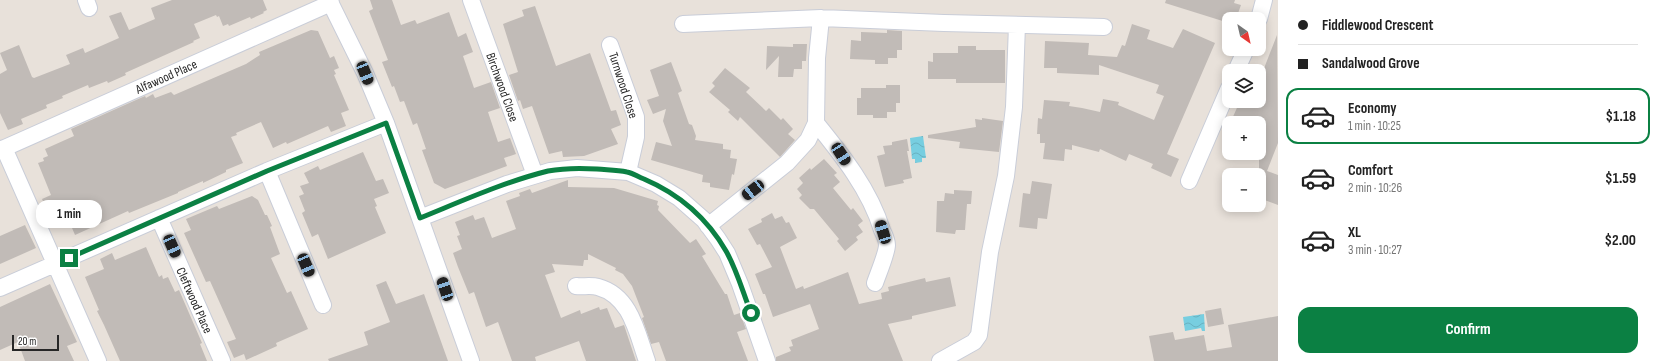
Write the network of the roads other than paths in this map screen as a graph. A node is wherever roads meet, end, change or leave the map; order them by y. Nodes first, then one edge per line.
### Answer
1 (471, 0) edge
2 (1264, 0) edge
3 (330, 2) edge
4 (1261, 12) edge
5 (821, 18) junction
6 (683, 24) dead end
7 (1017, 25) junction
8 (1104, 27) dead end
9 (610, 45) dead end
10 (1222, 104) edge
11 (386, 123) junction
12 (816, 123) junction
13 (2, 149) edge
14 (267, 171) junction
15 (628, 172) junction
16 (535, 175) junction
17 (1189, 181) dead end
18 (159, 218) junction
19 (420, 218) junction
20 (708, 226) junction
21 (56, 263) junction
22 (875, 283) dead end
23 (576, 286) dead end
24 (0, 288) edge
25 (323, 305) dead end
26 (98, 361) edge
27 (222, 361) edge
28 (471, 361) edge
29 (647, 361) edge
30 (767, 361) edge
31 (940, 361) edge

1 - 16 street, Birchwood Close
2 - 4 street
3 - 11 street
3 - 13 street, Alfawood Place
5 - 6 street
5 - 7 street
5 - 12 street
7 - 8 street
7 - 31 street
9 - 15 street, Turnwood Close
10 - 17 street
11 - 14 street
11 - 19 street
12 - 20 street
12 - 22 street
13 - 21 street
14 - 18 street
14 - 25 street
15 - 16 street
15 - 20 street
16 - 19 street
18 - 21 street
18 - 27 street, Cleftwood Place
19 - 28 street
20 - 30 street
21 - 24 street
21 - 26 street
23 - 29 street

